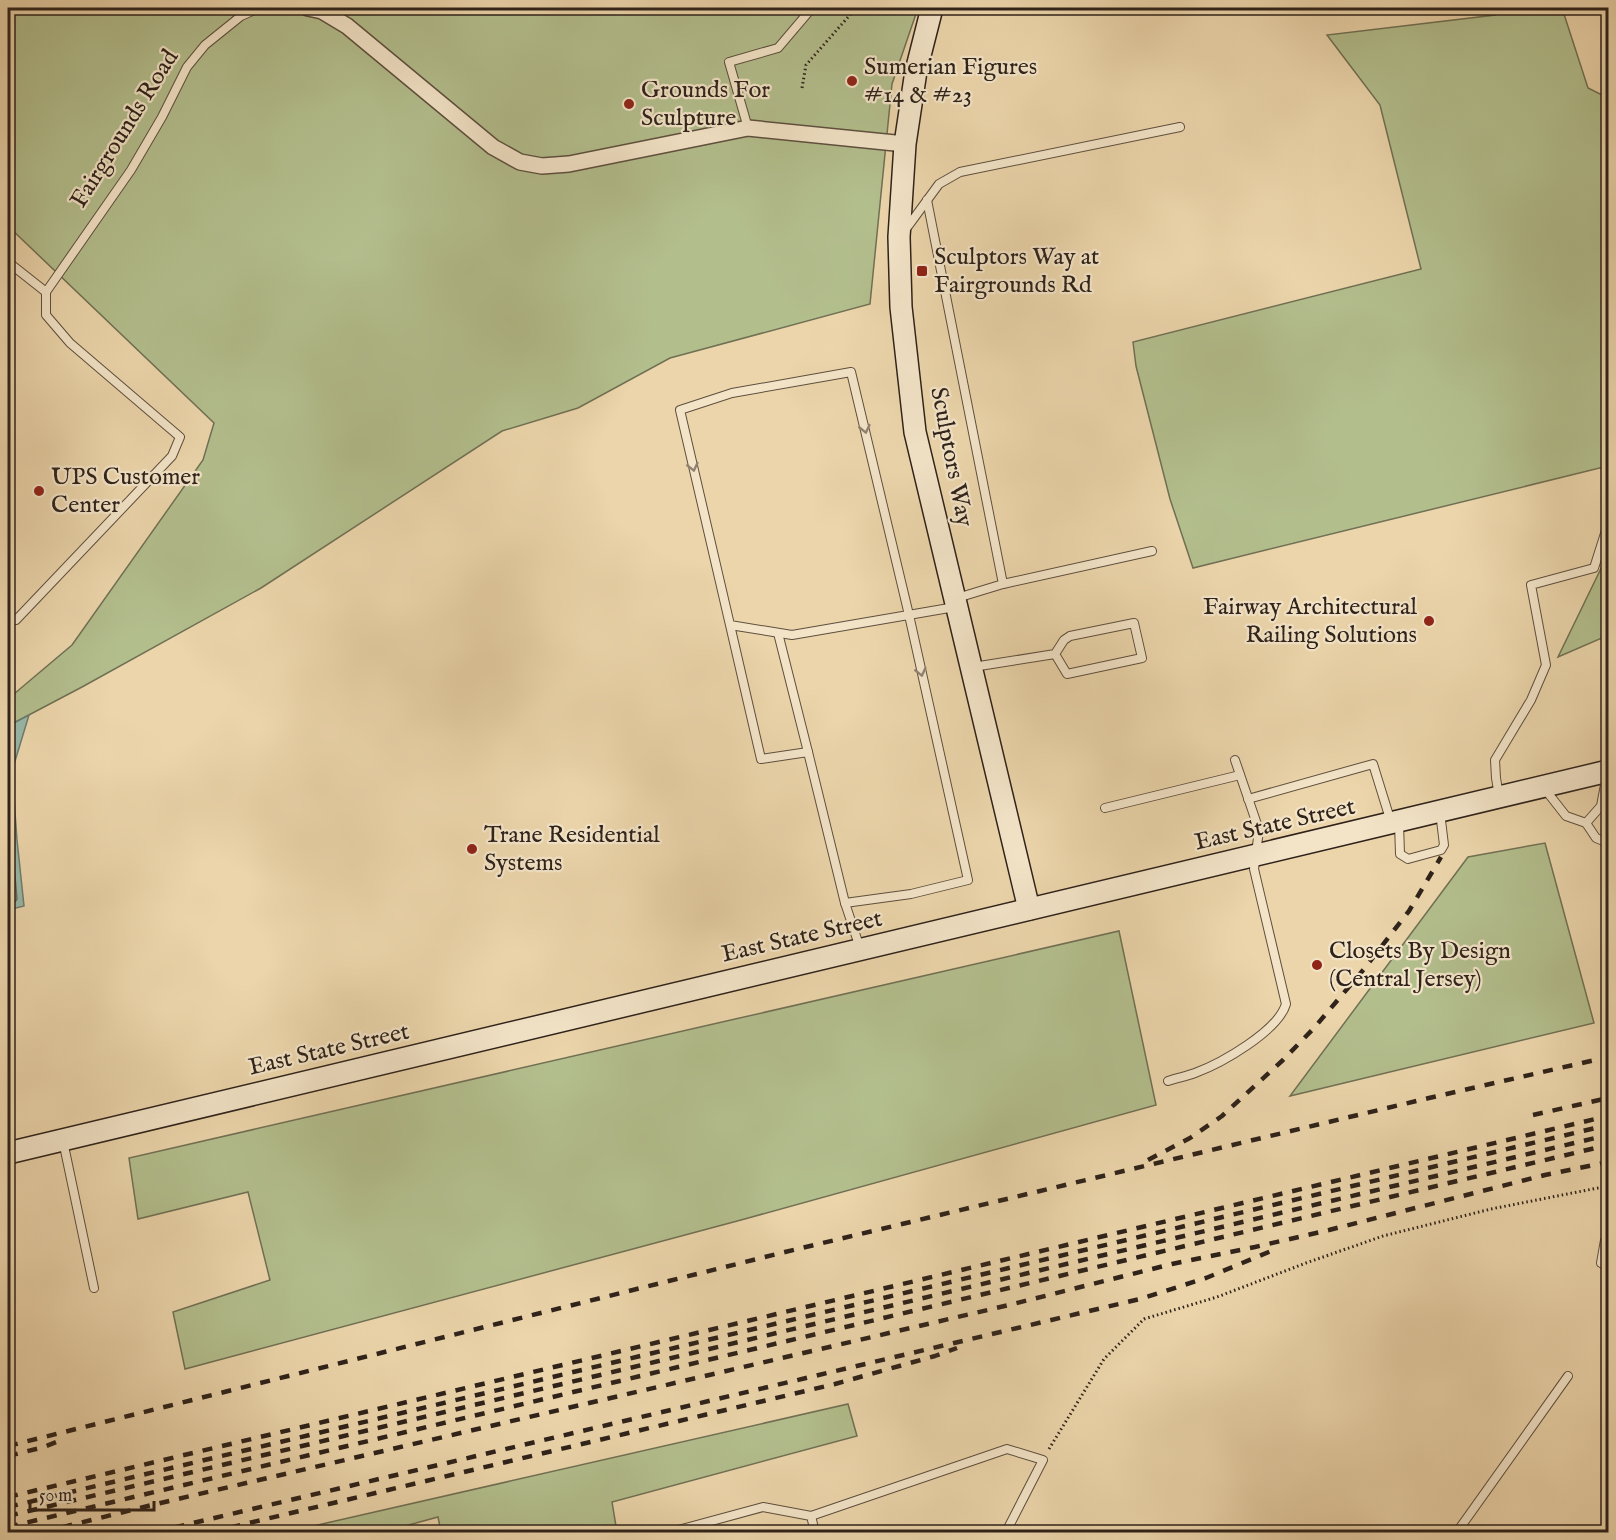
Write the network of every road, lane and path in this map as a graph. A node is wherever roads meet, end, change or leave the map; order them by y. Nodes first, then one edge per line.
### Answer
1 (259, 8) edge
2 (308, 8) edge
3 (812, 8) edge
4 (856, 8) edge
5 (932, 8) edge
6 (241, 11) edge
7 (802, 88) dead end
8 (1180, 127) dead end
9 (748, 129) junction
10 (905, 144) junction
11 (927, 200) junction
12 (899, 237) junction
13 (8, 262) edge
14 (46, 292) junction
15 (1608, 524) edge
16 (1152, 551) dead end
17 (1003, 584) junction
18 (956, 603) junction
19 (909, 615) junction
20 (8, 617) edge
21 (730, 625) junction
22 (778, 633) junction
23 (1055, 654) junction
24 (971, 667) junction
25 (808, 752) junction
26 (1235, 760) dead end
27 (1608, 771) edge
28 (1240, 775) junction
29 (1544, 787) junction
30 (1500, 797) junction
31 (1248, 798) junction
32 (1105, 808) dead end
33 (1440, 811) junction
34 (1395, 822) junction
35 (1586, 823) junction
36 (1608, 843) edge
37 (1255, 855) junction
38 (845, 903) junction
39 (1029, 909) junction
40 (860, 950) junction
41 (1168, 1081) dead end
42 (62, 1140) junction
43 (8, 1153) edge
44 (1608, 1186) edge
45 (1608, 1239) edge
46 (1608, 1268) edge
47 (94, 1288) dead end
48 (1568, 1376) dead end
49 (1043, 1460) junction
50 (811, 1516) junction
51 (671, 1533) edge
52 (815, 1533) edge
53 (1006, 1533) edge
54 (1457, 1533) edge

1 - 6 lane, Fairgrounds Road
2 - 9 street
3 - 9 lane
4 - 7 path
5 - 10 street, Sculptors Way
6 - 14 lane, Fairgrounds Road
8 - 11 lane
9 - 10 street
10 - 12 street, Sculptors Way
11 - 12 lane
11 - 17 lane
12 - 18 street, Sculptors Way
13 - 14 lane
14 - 20 lane
15 - 30 lane
16 - 17 lane
17 - 18 lane
18 - 19 lane
18 - 24 street, Sculptors Way
19 - 21 lane
19 - 22 lane
19 -> 38 lane
21 - 22 lane
21 - 25 lane
22 - 25 lane
23 - 23 lane
23 - 24 lane
24 - 39 street, Sculptors Way
25 - 38 lane
26 - 28 lane
27 - 29 street, East State Street
27 - 35 lane
28 - 31 lane
28 - 32 lane
29 - 30 street, East State Street
29 - 35 lane
30 - 33 street, East State Street
31 - 34 lane
31 - 37 lane
33 - 34 street, East State Street
33 - 34 lane
34 - 37 street, East State Street
35 - 36 lane
37 - 39 street, East State Street
37 - 41 lane
38 - 40 lane
39 - 40 street, East State Street
40 - 42 street, East State Street
42 - 43 street, East State Street
42 - 47 lane
44 - 49 path
45 - 46 lane
48 - 54 lane
49 - 50 lane
49 - 53 lane
50 - 51 lane
50 - 52 lane

